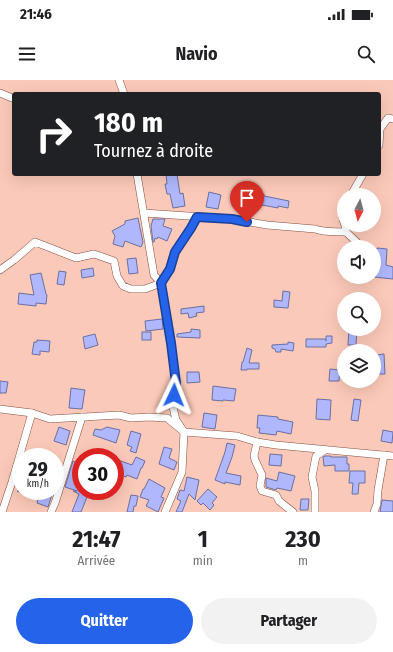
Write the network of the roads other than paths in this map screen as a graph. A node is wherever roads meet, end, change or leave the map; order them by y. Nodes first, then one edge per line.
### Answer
1 (119, 80) edge
2 (123, 92) edge
3 (0, 93) edge
4 (12, 98) dead end
5 (393, 119) edge
6 (381, 128) edge
7 (137, 176) edge
8 (362, 176) edge
9 (355, 188) edge
10 (144, 213) junction
11 (197, 217) junction
12 (337, 231) edge
13 (350, 232) edge
14 (356, 240) edge
15 (0, 270) edge
16 (161, 283) junction
17 (0, 409) edge
18 (32, 413) junction
19 (82, 417) junction
20 (184, 432) junction
21 (257, 442) junction
22 (325, 450) junction
23 (384, 455) junction
24 (393, 456) edge
25 (2, 512) edge
26 (51, 512) edge
27 (165, 512) edge
28 (293, 512) edge
29 (315, 512) edge
30 (374, 512) edge

1 - 2 street
3 - 4 street
5 - 6 street
7 - 10 street
8 - 9 street
10 - 11 street
10 - 16 street
11 - 12 street
11 - 16 street
13 - 14 street
15 - 16 street
16 - 20 street
17 - 18 street
18 - 19 street
18 - 25 street
19 - 20 street
19 - 26 street
20 - 21 street
20 - 27 street
21 - 22 street
21 - 28 street
22 - 23 street
22 - 29 street
23 - 24 street
23 - 30 street

